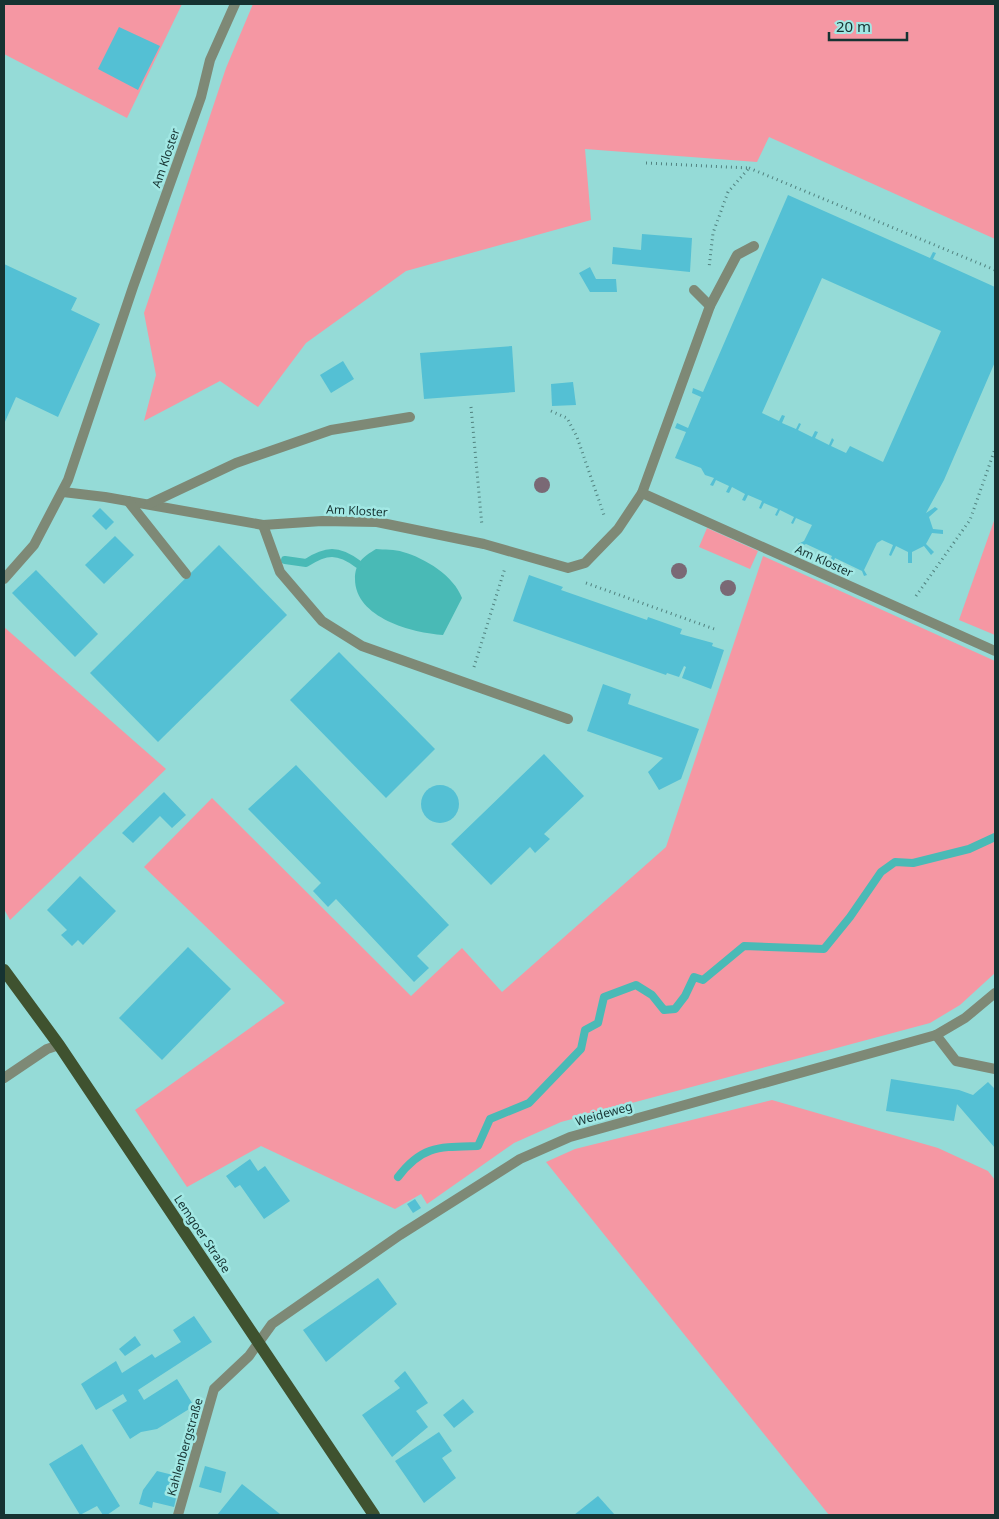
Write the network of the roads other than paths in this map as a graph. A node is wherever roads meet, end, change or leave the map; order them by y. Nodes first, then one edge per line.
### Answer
1 (235, 4) edge
2 (754, 246) dead end
3 (694, 290) dead end
4 (710, 306) junction
5 (410, 418) dead end
6 (63, 492) junction
7 (642, 493) junction
8 (128, 501) junction
9 (149, 504) junction
10 (263, 525) junction
11 (186, 574) dead end
12 (4, 579) edge
13 (995, 650) edge
14 (568, 718) dead end
15 (4, 970) edge
16 (995, 993) edge
17 (936, 1035) junction
18 (59, 1045) junction
19 (995, 1069) edge
20 (4, 1078) edge
21 (258, 1342) junction
22 (178, 1515) edge
23 (374, 1515) edge

1 - 6 street, Am Kloster
2 - 4 street
3 - 4 street
4 - 7 street
5 - 9 street
6 - 8 street, Am Kloster
6 - 12 street, Am Kloster
7 - 10 street, Am Kloster
7 - 13 street, Am Kloster
8 - 9 street, Am Kloster
8 - 11 street
9 - 10 street, Am Kloster
10 - 14 street
15 - 18 main road, Lemgoer Straße
16 - 17 street, Weideweg
17 - 19 street
17 - 21 street, Weideweg
18 - 20 street
18 - 21 main road, Lemgoer Straße
21 - 22 street, Kahlenbergstraße
21 - 23 main road, Lemgoer Straße

